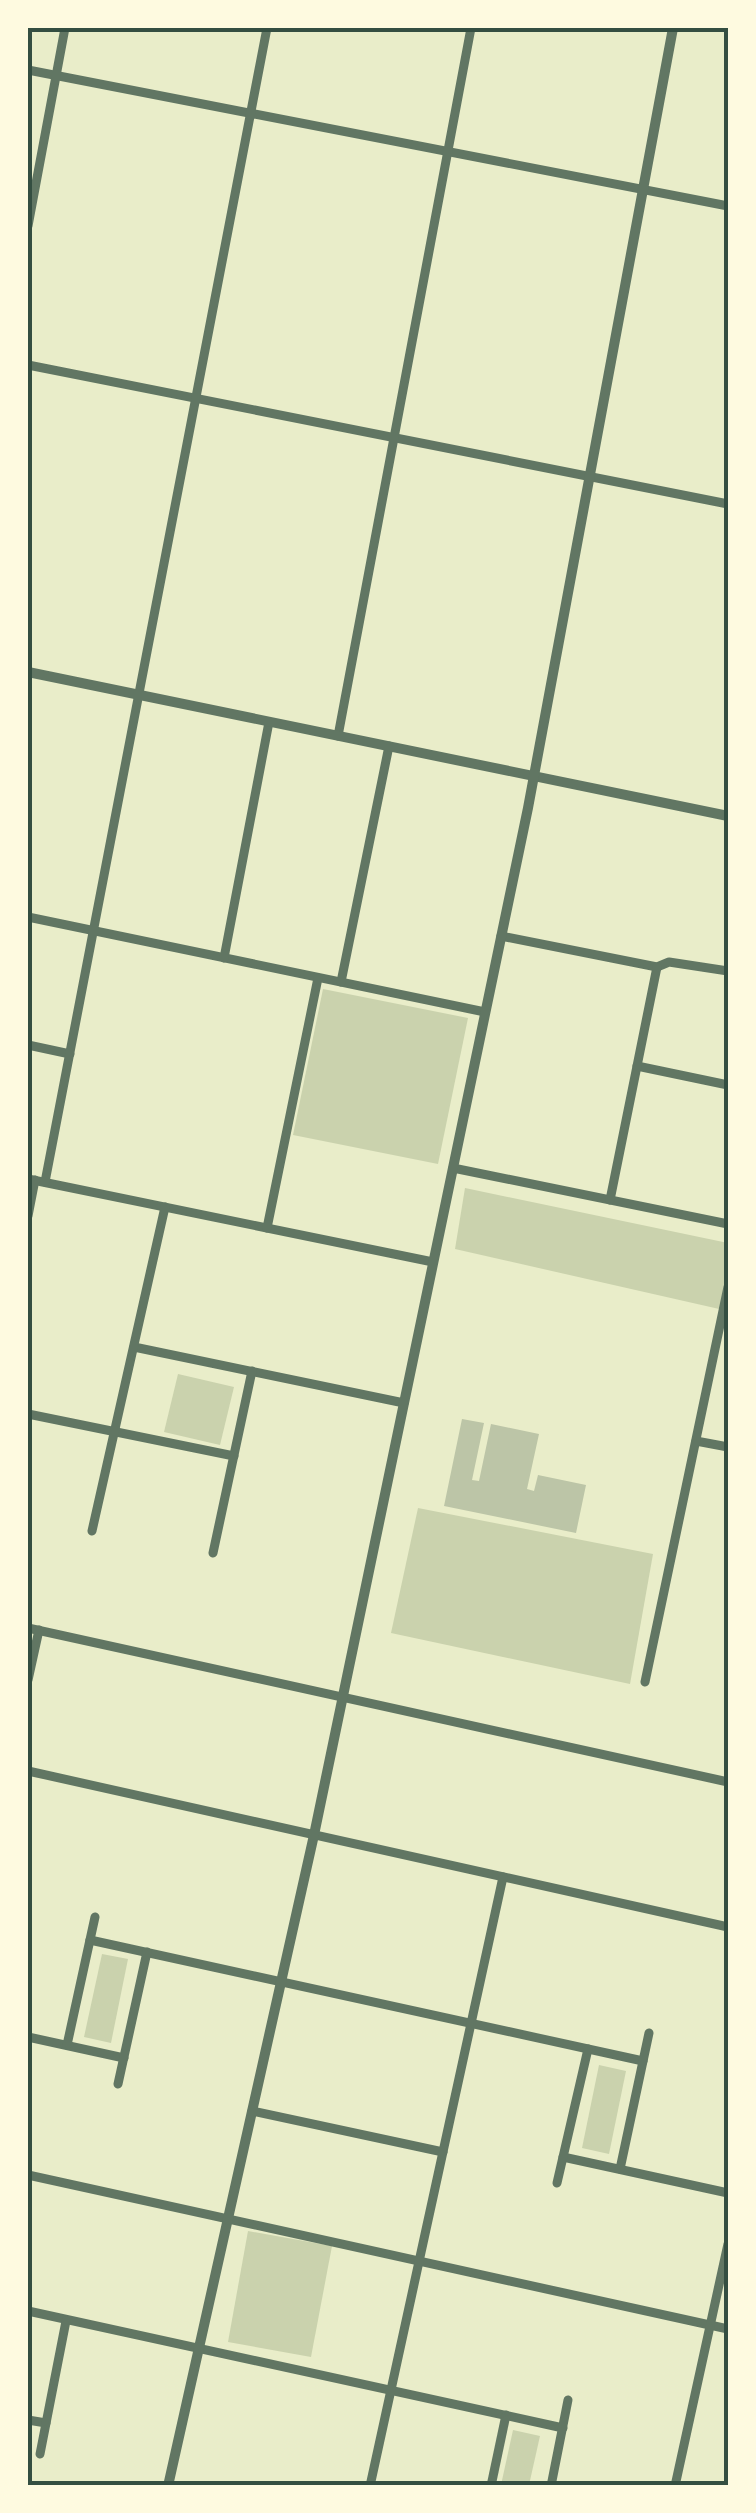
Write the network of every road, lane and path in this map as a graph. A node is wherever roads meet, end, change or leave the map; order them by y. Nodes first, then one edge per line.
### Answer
1 (65, 28) edge
2 (267, 28) edge
3 (471, 28) edge
4 (673, 28) edge
5 (28, 70) edge
6 (56, 75) junction
7 (251, 113) junction
8 (448, 151) junction
9 (644, 189) junction
10 (728, 206) edge
11 (28, 226) edge
12 (28, 366) edge
13 (196, 398) junction
14 (394, 438) junction
15 (590, 476) junction
16 (728, 504) edge
17 (28, 672) edge
18 (139, 695) junction
19 (269, 722) junction
20 (338, 736) junction
21 (389, 746) junction
22 (534, 776) junction
23 (728, 816) edge
24 (28, 917) edge
25 (93, 931) junction
26 (502, 936) junction
27 (224, 958) junction
28 (656, 967) junction
29 (728, 971) edge
30 (318, 978) junction
31 (341, 982) junction
32 (486, 1012) junction
33 (28, 1045) edge
34 (70, 1054) junction
35 (637, 1066) junction
36 (728, 1085) edge
37 (453, 1168) junction
38 (36, 1180) edge
39 (610, 1200) junction
40 (165, 1207) junction
41 (28, 1216) edge
42 (728, 1224) edge
43 (266, 1228) junction
44 (433, 1262) junction
45 (728, 1287) edge
46 (134, 1347) junction
47 (252, 1371) junction
48 (404, 1402) junction
49 (28, 1414) edge
50 (114, 1432) junction
51 (696, 1441) junction
52 (728, 1448) edge
53 (234, 1456) junction
54 (92, 1531) dead end
55 (214, 1553) dead end
56 (33, 1629) edge
57 (28, 1680) edge
58 (645, 1682) dead end
59 (343, 1698) junction
60 (28, 1770) edge
61 (728, 1782) edge
62 (314, 1835) junction
63 (503, 1877) junction
64 (95, 1918) dead end
65 (728, 1927) edge
66 (90, 1940) junction
67 (147, 1952) junction
68 (282, 1982) junction
69 (471, 2023) junction
70 (649, 2033) dead end
71 (28, 2037) edge
72 (67, 2045) junction
73 (588, 2049) junction
74 (124, 2058) junction
75 (643, 2061) junction
76 (118, 2084) dead end
77 (252, 2111) junction
78 (443, 2152) junction
79 (563, 2157) junction
80 (620, 2169) junction
81 (28, 2175) edge
82 (557, 2183) dead end
83 (728, 2193) edge
84 (228, 2220) junction
85 (728, 2244) edge
86 (419, 2261) junction
87 (28, 2311) edge
88 (66, 2320) junction
89 (710, 2325) junction
90 (728, 2329) edge
91 (199, 2348) junction
92 (391, 2390) junction
93 (568, 2400) dead end
94 (506, 2415) junction
95 (28, 2420) edge
96 (46, 2424) junction
97 (563, 2428) junction
98 (40, 2454) dead end
99 (168, 2486) edge
100 (370, 2486) edge
101 (491, 2486) edge
102 (551, 2486) edge
103 (674, 2486) edge

1 - 6 street
2 - 7 street
3 - 8 street
4 - 9 street
5 - 6 street
6 - 7 street
6 - 11 street
7 - 8 street
7 - 13 street
8 - 9 street
8 - 14 street
9 - 10 street
9 - 15 street
12 - 13 street
13 - 14 street
13 - 18 street
14 - 15 street
14 - 20 street
15 - 16 street
15 - 22 street
17 - 18 street
18 - 19 street
18 - 25 street
19 - 20 street
19 - 27 street
20 - 21 street
21 - 22 street
21 - 31 street
22 - 23 street
22 - 26 street
24 - 25 street
25 - 27 street
25 - 34 street
26 - 28 street
26 - 32 street
27 - 30 street
28 - 29 street
28 - 35 street
30 - 31 street
30 - 43 street
31 - 32 street
32 - 37 street
33 - 34 street
34 - 38 street
35 - 36 street
35 - 39 street
37 - 39 street
37 - 44 street
38 - 40 street
38 - 41 street
39 - 42 street
40 - 43 street
40 - 46 street
43 - 44 street
44 - 48 street
45 - 51 street
46 - 47 street
46 - 50 street
47 - 48 street
47 - 53 street
48 - 59 street
49 - 50 street
50 - 53 street
50 - 54 street
51 - 52 street
51 - 58 street
53 - 55 street
56 - 57 street
56 - 59 street
59 - 61 street
59 - 62 street
60 - 62 street
62 - 63 street
62 - 68 street
63 - 65 street
63 - 69 street
64 - 66 street
66 - 67 street
66 - 72 street
67 - 68 street
67 - 74 street
68 - 69 street
68 - 77 street
69 - 73 street
69 - 78 street
70 - 75 street
71 - 72 street
72 - 74 street
73 - 75 street
73 - 79 street
74 - 76 street
75 - 80 street
77 - 78 street
77 - 84 street
78 - 86 street
79 - 80 street
79 - 82 street
80 - 83 street
81 - 84 street
84 - 86 street
84 - 91 street
85 - 89 street
86 - 89 street
86 - 92 street
87 - 88 street
88 - 91 street
88 - 96 street
89 - 90 street
89 - 103 street
91 - 92 street
91 - 99 street
92 - 94 street
92 - 100 street
93 - 97 street
94 - 97 street
94 - 101 street
95 - 96 street
96 - 98 street
97 - 102 street

